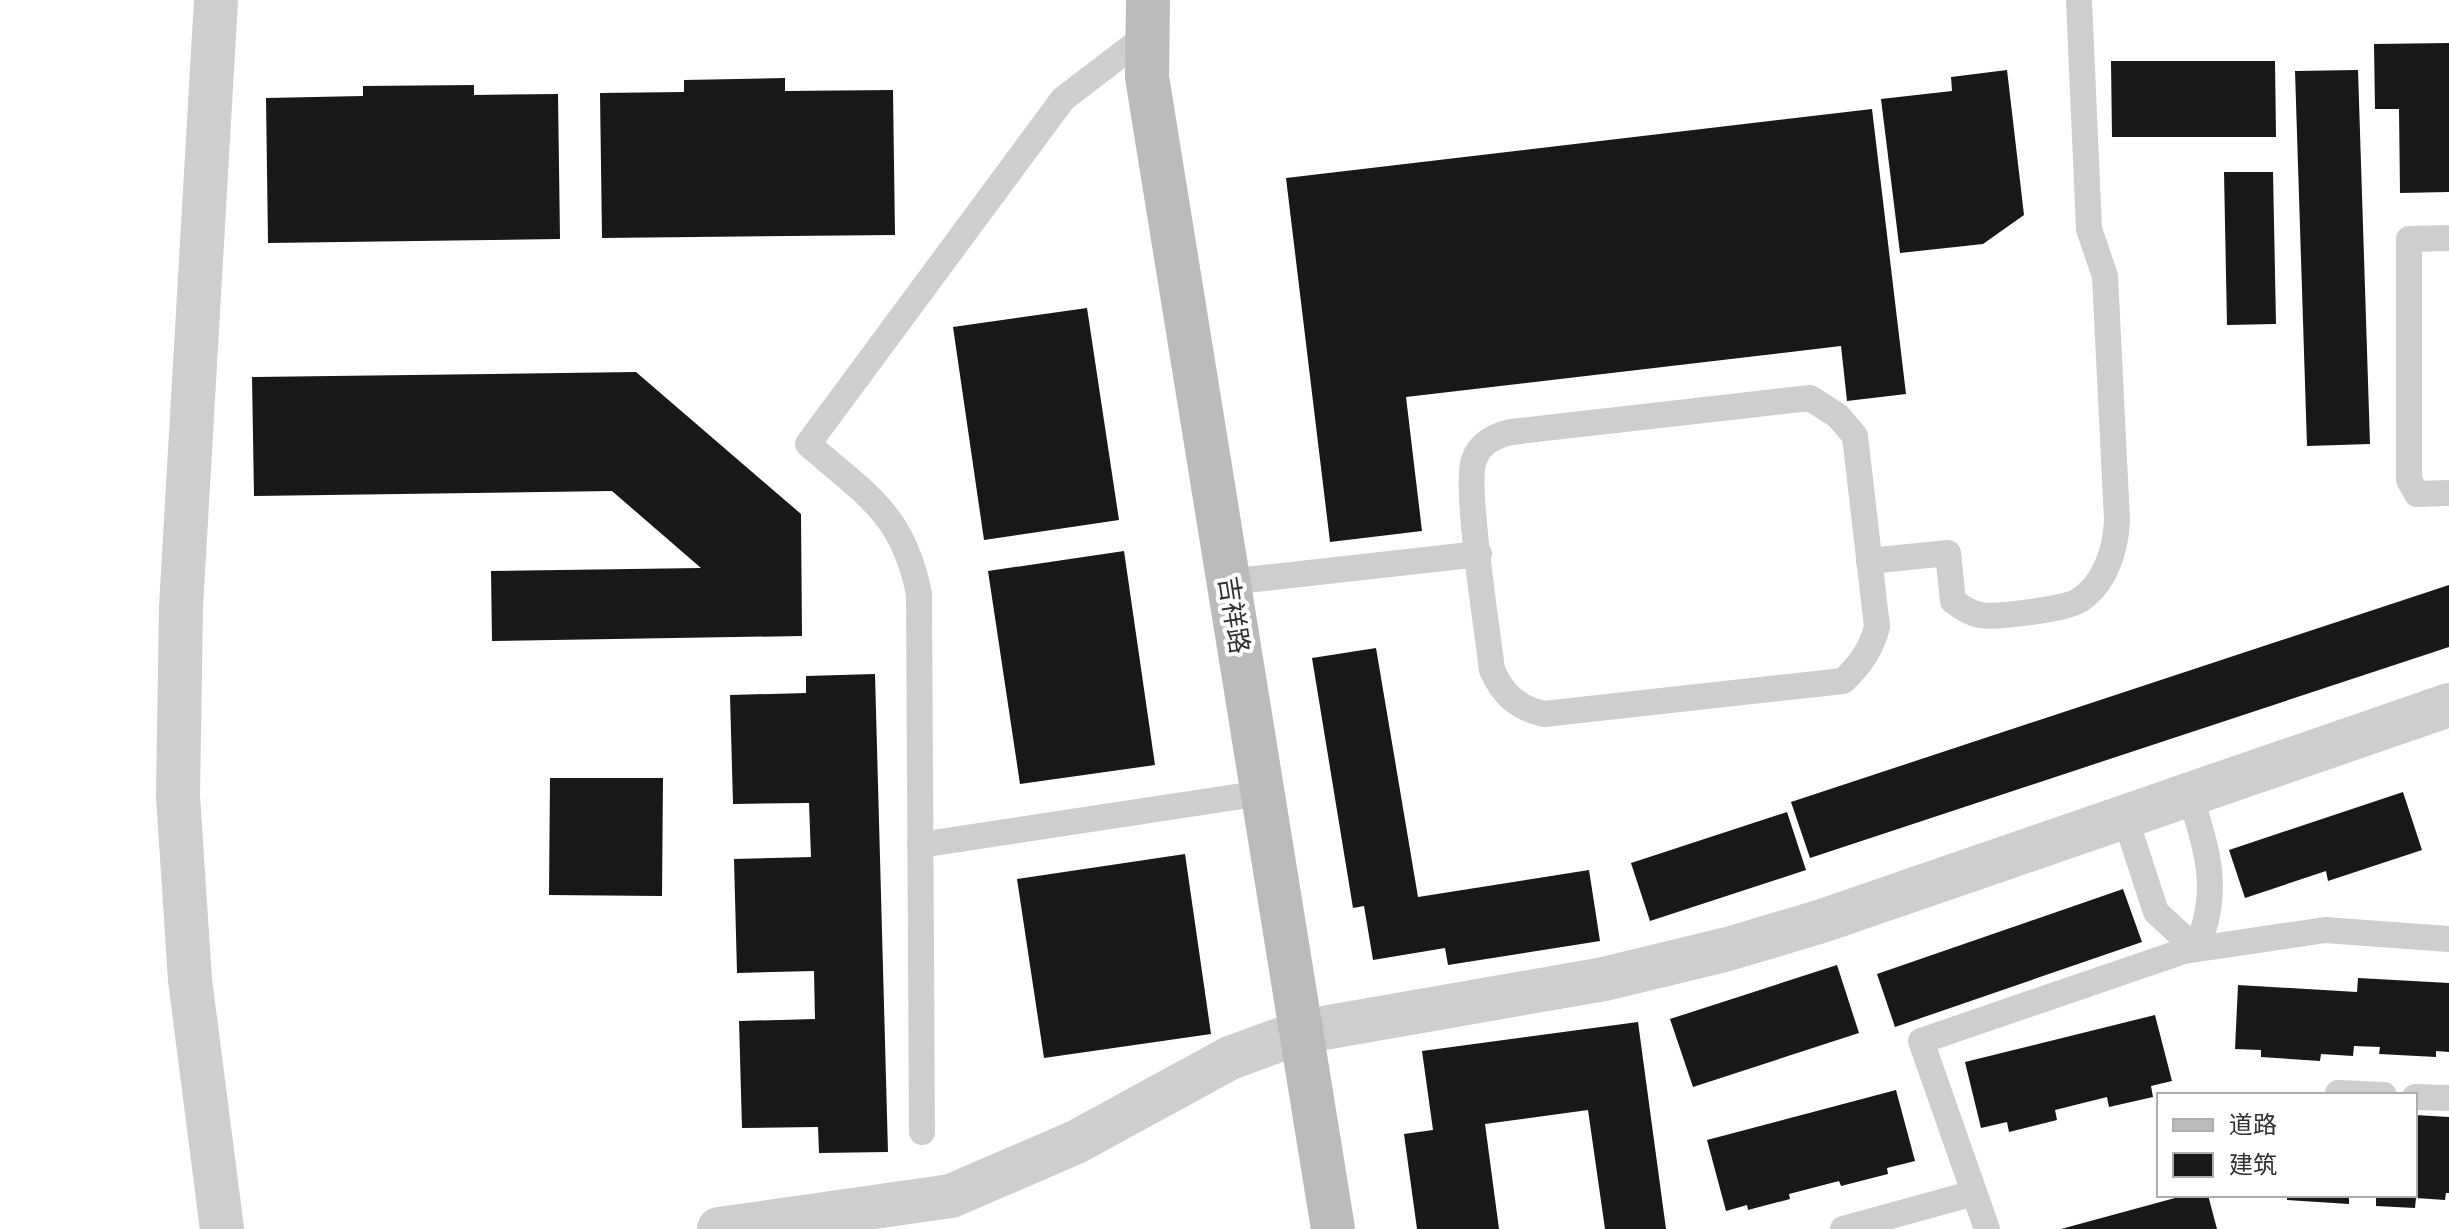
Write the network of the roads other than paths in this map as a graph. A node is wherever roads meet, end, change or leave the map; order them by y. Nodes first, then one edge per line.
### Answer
1 (216, 0) edge
2 (2079, 0) edge
3 (1148, 17) edge
4 (2449, 238) edge
5 (2449, 493) edge
6 (1479, 554) junction
7 (1869, 561) junction
8 (1228, 582) junction
9 (2449, 705) edge
10 (1262, 793) junction
11 (2190, 794) junction
12 (2125, 817) junction
13 (920, 845) junction
14 (2449, 939) edge
15 (2196, 949) junction
16 (1301, 1032) junction
17 (2417, 1097) edge
18 (2449, 1098) edge
19 (922, 1132) dead end
20 (1974, 1193) junction
21 (222, 1229) edge
22 (719, 1229) edge
23 (1333, 1229) edge
24 (1843, 1229) edge
25 (1987, 1229) edge

1 - 21 street
2 - 7 lane
3 - 8 street, 吉祥路
3 - 13 lane
4 - 5 lane
6 - 7 lane
6 - 7 lane
6 - 8 lane
8 - 10 street, 吉祥路
9 - 11 street
10 - 13 lane
10 - 16 street, 吉祥路
11 - 12 street
11 - 15 lane
12 - 15 lane
12 - 16 street
13 - 19 lane
14 - 15 lane
15 - 20 lane
16 - 22 street
16 - 23 street, 吉祥路
17 - 18 lane
20 - 24 lane
20 - 25 lane

